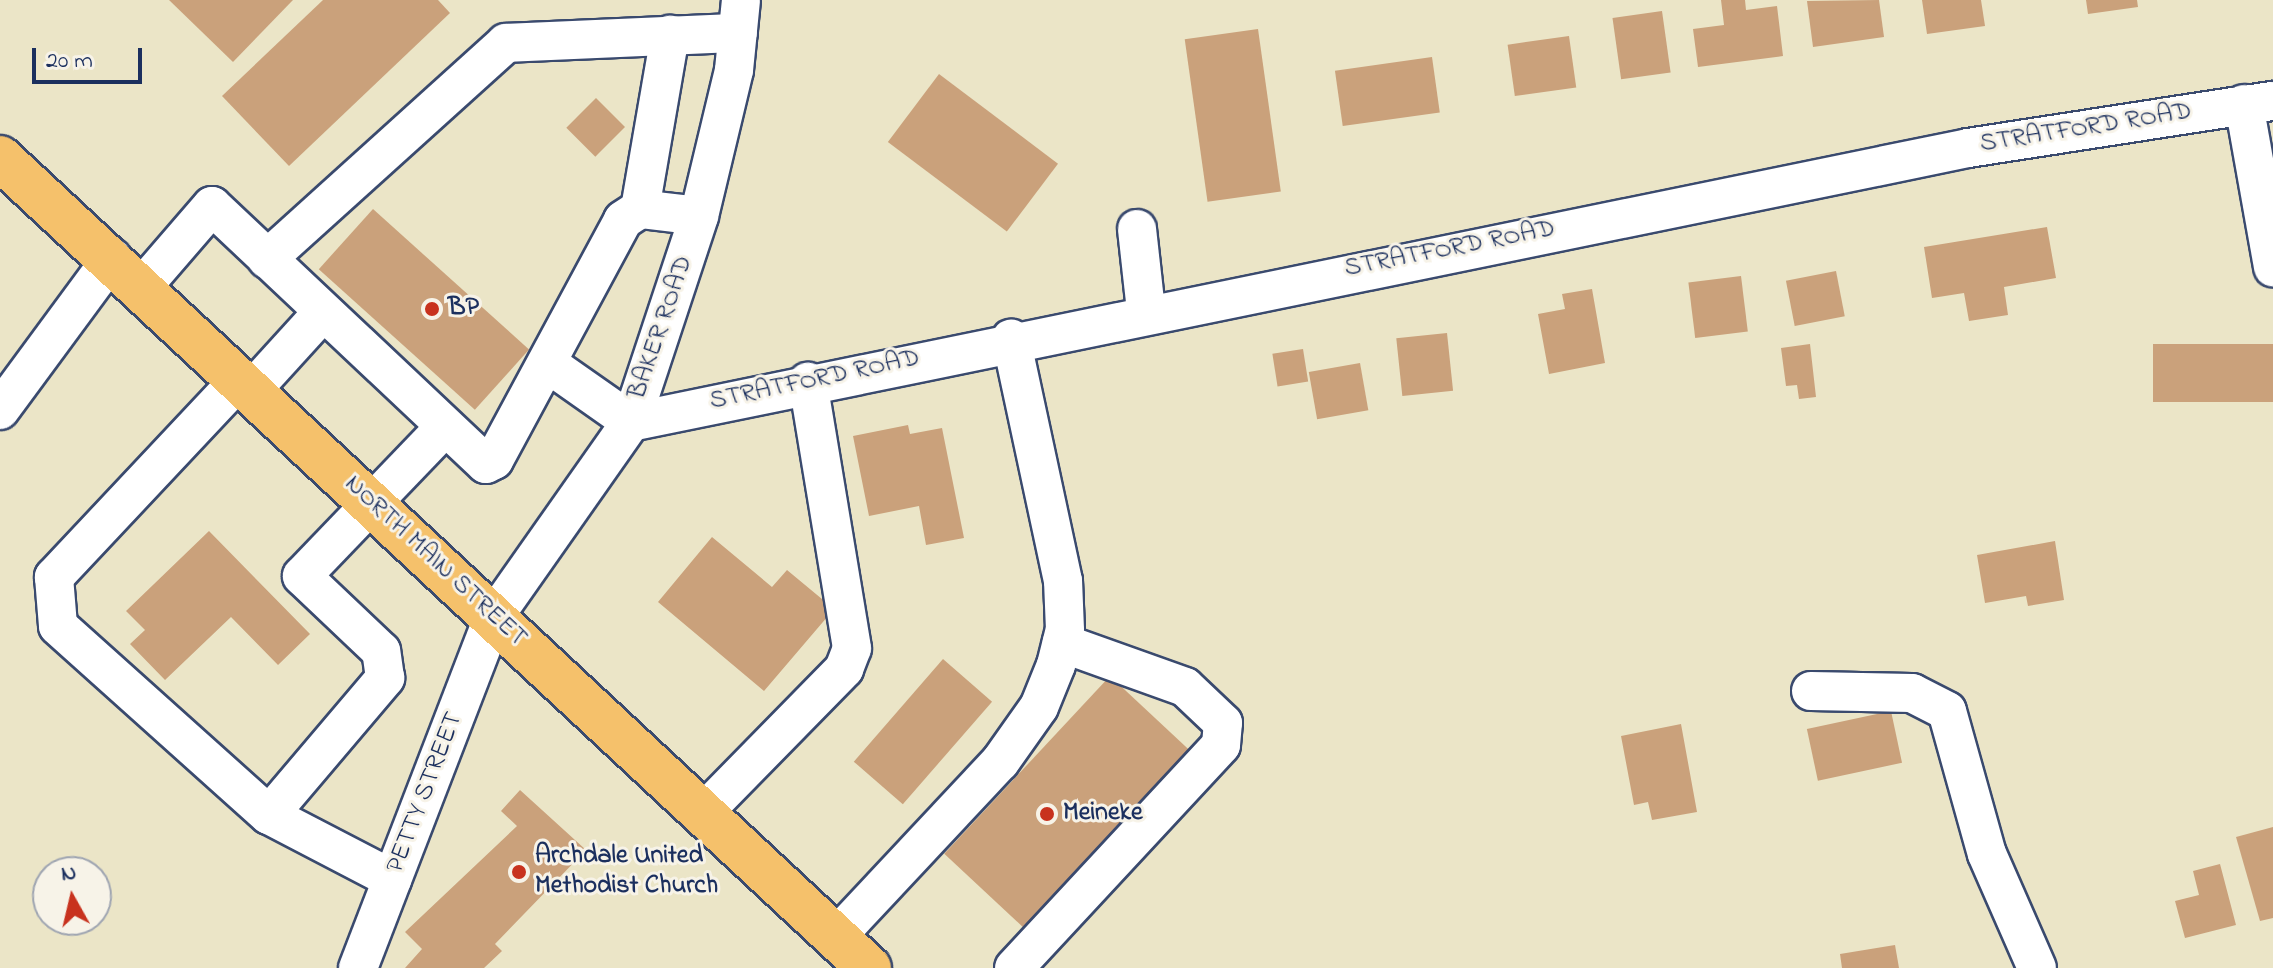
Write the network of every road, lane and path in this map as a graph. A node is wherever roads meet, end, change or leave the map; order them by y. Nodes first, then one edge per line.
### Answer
1 (739, 16) edge
2 (670, 35) junction
3 (2259, 103) edge
4 (0, 158) edge
5 (640, 209) junction
6 (699, 216) junction
7 (1137, 229) dead end
8 (267, 259) junction
9 (2273, 267) edge
10 (127, 272) junction
11 (1146, 310) junction
12 (322, 313) junction
13 (1011, 339) junction
14 (547, 363) junction
15 (808, 382) junction
16 (246, 385) junction
17 (0, 410) edge
18 (631, 422) junction
19 (443, 429) junction
20 (373, 505) junction
21 (493, 618) junction
22 (1062, 643) junction
23 (1811, 691) dead end
24 (703, 813) junction
25 (269, 815) junction
26 (392, 879) junction
27 (836, 937) junction
28 (358, 968) edge
29 (869, 968) edge
30 (1014, 968) edge
31 (2037, 968) edge

1 - 2 street
1 - 6 street, BAKER ROAD
2 - 5 street
2 - 8 street
3 - 9 street
3 - 11 street, STRATFORD ROAD
4 - 10 main road, NORTH MAIN STREET
5 - 6 street
5 - 14 street
6 - 18 street, BAKER ROAD
7 - 11 street
8 - 10 street
8 - 12 street
10 - 16 main road, NORTH MAIN STREET
10 - 17 street
11 - 13 street, STRATFORD ROAD
12 - 16 street
12 - 19 street
13 - 15 street, STRATFORD ROAD
13 - 22 street
14 - 18 street
14 - 19 street
15 - 18 street, STRATFORD ROAD
15 - 24 street
16 - 20 main road, NORTH MAIN STREET
16 - 25 street
18 - 21 street, BAKER ROAD
19 - 20 street
20 - 21 main road, NORTH MAIN STREET
20 - 25 street
21 - 24 main road, NORTH MAIN STREET
21 - 26 street, PETTY STREET
22 - 27 street
22 - 30 street
23 - 31 street
24 - 27 main road, NORTH MAIN STREET
25 - 26 street
26 - 28 street, PETTY STREET
27 - 29 main road, NORTH MAIN STREET

